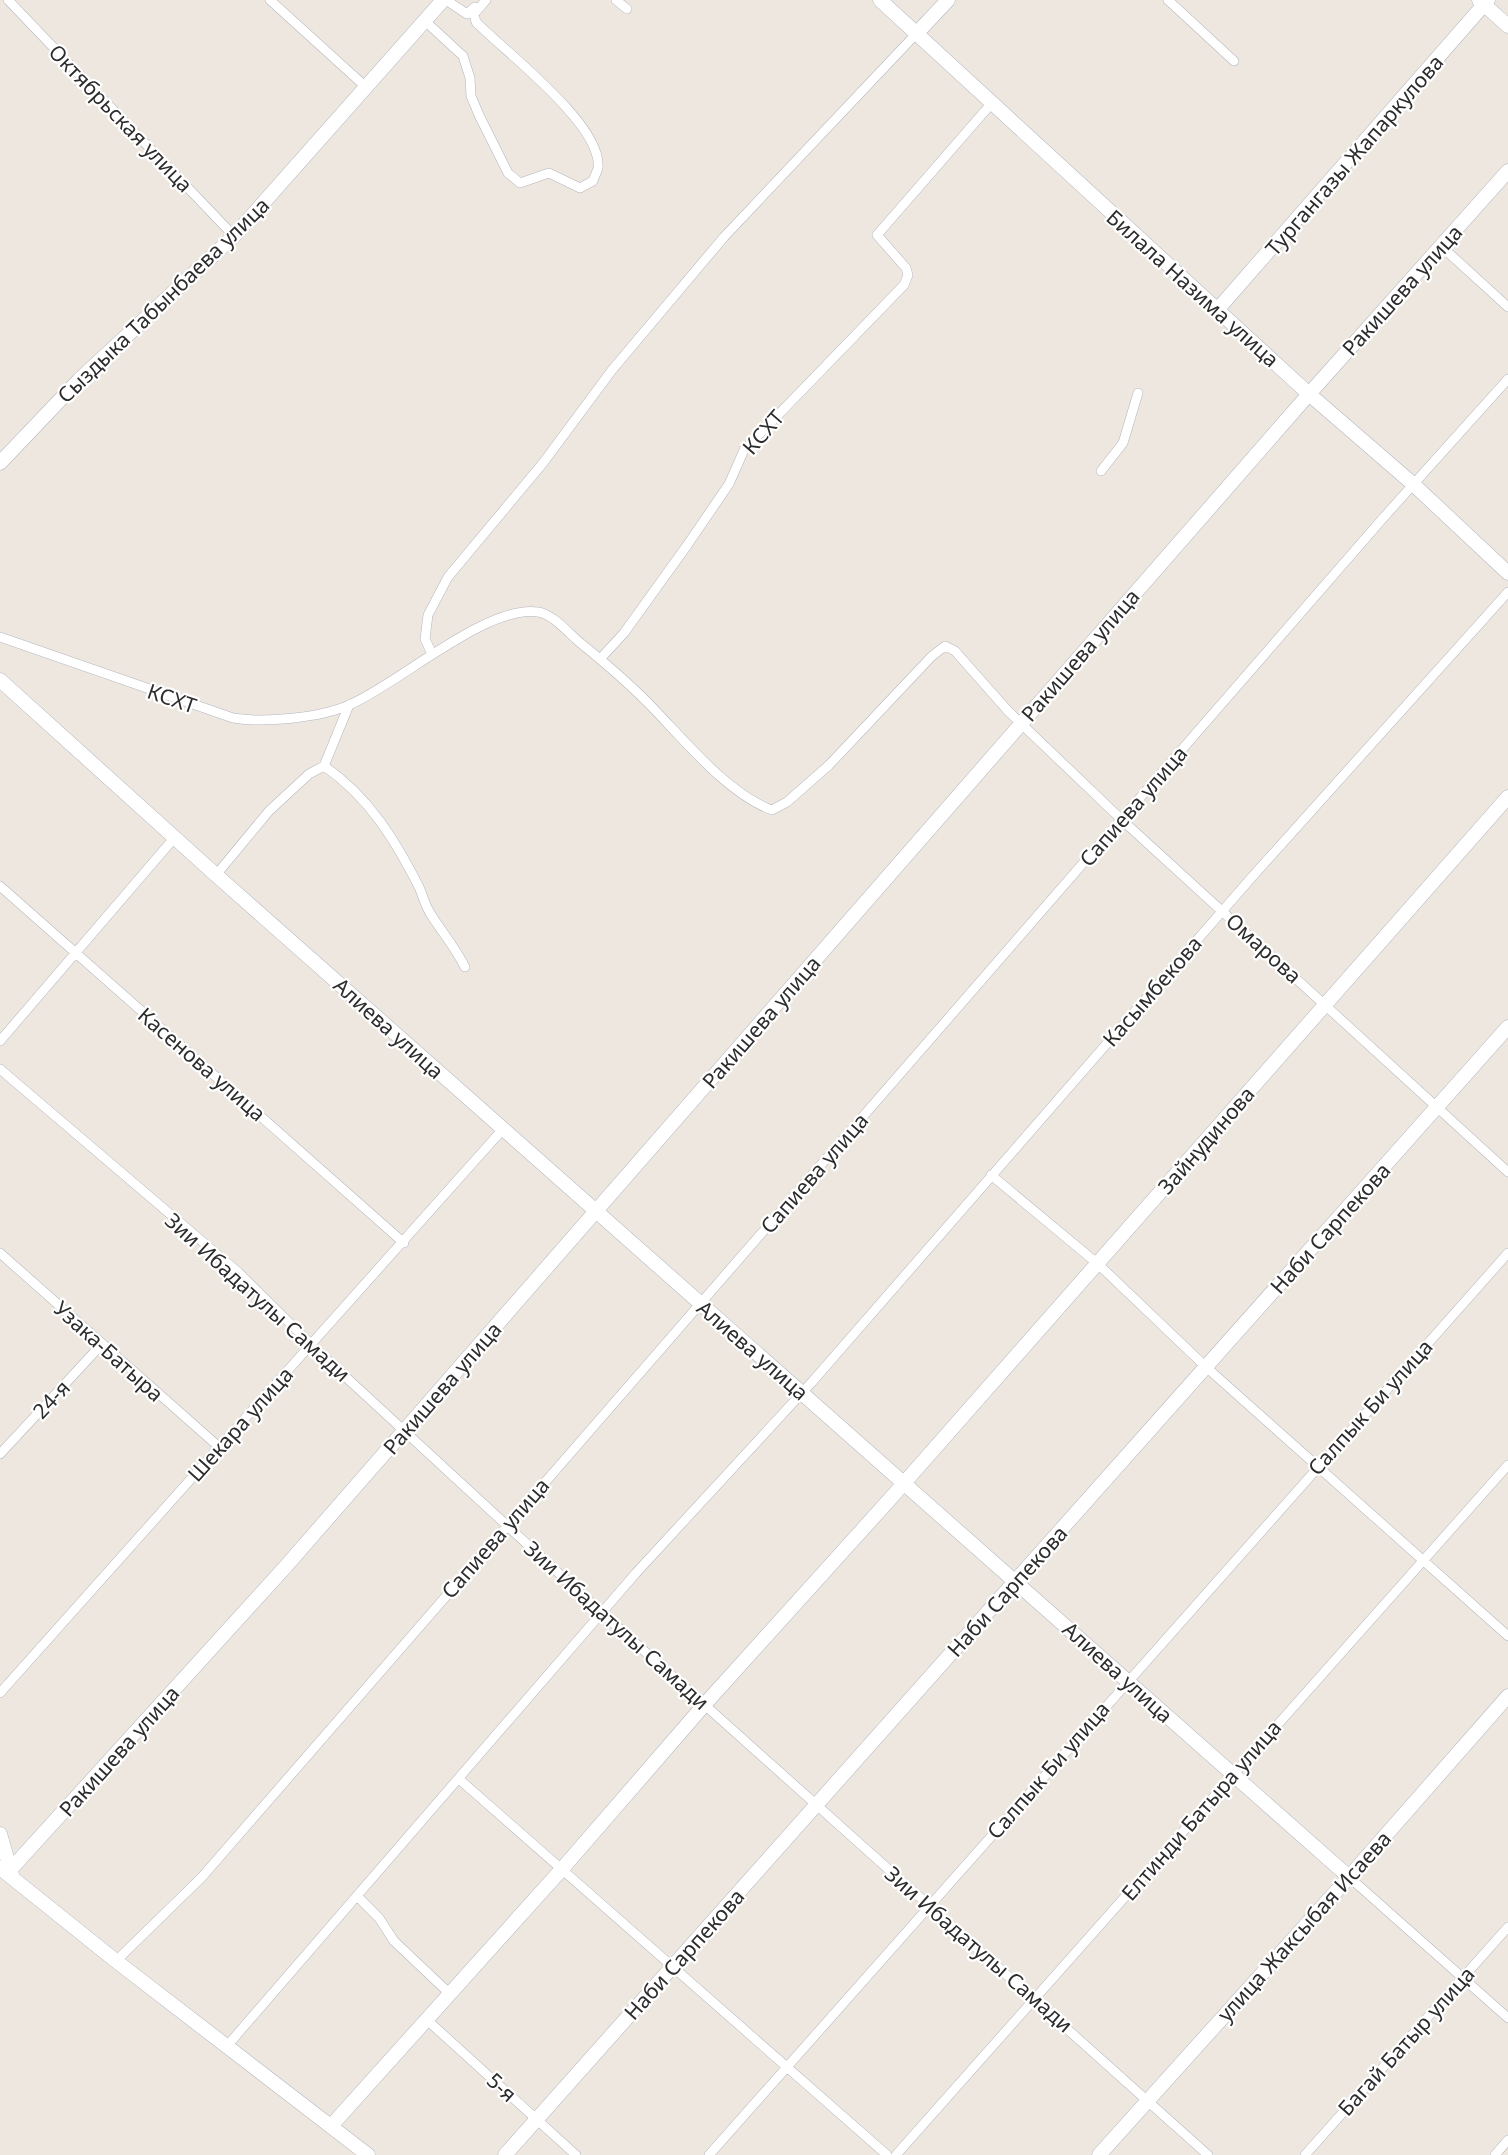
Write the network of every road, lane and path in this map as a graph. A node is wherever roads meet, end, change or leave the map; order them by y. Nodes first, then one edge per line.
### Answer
1 (8, 0) edge
2 (270, 0) edge
3 (444, 0) edge
4 (484, 0) edge
5 (616, 0) edge
6 (880, 0) edge
7 (948, 0) edge
8 (1168, 0) edge
9 (1484, 2) edge
10 (627, 9) dead end
11 (425, 21) junction
12 (1508, 26) edge
13 (916, 34) junction
14 (1234, 61) dead end
15 (367, 88) junction
16 (991, 104) junction
17 (1508, 171) edge
18 (234, 236) junction
19 (1442, 246) junction
20 (1508, 307) edge
21 (1218, 309) junction
22 (1508, 379) edge
23 (1138, 393) dead end
24 (1309, 394) junction
25 (0, 463) edge
26 (1101, 471) dead end
27 (1413, 484) junction
28 (1508, 573) edge
29 (1508, 592) edge
30 (0, 637) edge
31 (432, 654) junction
32 (600, 659) junction
33 (0, 680) edge
34 (349, 705) junction
35 (1020, 723) junction
36 (324, 766) junction
37 (1508, 797) edge
38 (1122, 820) junction
39 (175, 837) junction
40 (216, 875) junction
41 (0, 886) edge
42 (1223, 911) junction
43 (75, 952) junction
44 (465, 967) dead end
45 (1325, 1004) junction
46 (1508, 1027) edge
47 (0, 1041) edge
48 (0, 1069) edge
49 (1435, 1108) junction
50 (503, 1129) junction
51 (1508, 1172) edge
52 (991, 1174) junction
53 (598, 1210) junction
54 (404, 1243) junction
55 (0, 1253) edge
56 (1508, 1253) edge
57 (1098, 1264) junction
58 (701, 1305) junction
59 (101, 1344) junction
60 (311, 1345) junction
61 (1206, 1367) junction
62 (801, 1393) junction
63 (405, 1429) junction
64 (219, 1448) junction
65 (0, 1454) edge
66 (1319, 1465) junction
67 (1508, 1465) edge
68 (904, 1483) junction
69 (506, 1525) junction
70 (1425, 1560) junction
71 (1016, 1581) junction
72 (603, 1614) junction
73 (1508, 1636) edge
74 (1128, 1682) junction
75 (0, 1693) edge
76 (1508, 1696) edge
77 (705, 1704) junction
78 (1233, 1773) junction
79 (459, 1779) junction
80 (816, 1805) junction
81 (0, 1834) edge
82 (562, 1869) junction
83 (8, 1871) edge
84 (1349, 1877) junction
85 (357, 1896) junction
86 (930, 1907) junction
87 (1508, 1927) edge
88 (116, 1961) junction
89 (673, 1967) junction
90 (1462, 1978) junction
91 (450, 1994) junction
92 (1036, 1999) junction
93 (1508, 2018) edge
94 (426, 2020) junction
95 (227, 2046) junction
96 (789, 2066) junction
97 (1149, 2100) junction
98 (537, 2120) junction
99 (332, 2126) junction
100 (1508, 2140) edge
101 (369, 2155) edge
102 (505, 2155) edge
103 (576, 2155) edge
104 (709, 2155) edge
105 (887, 2155) edge
106 (896, 2155) edge
107 (1099, 2155) edge
108 (1209, 2155) edge
109 (1305, 2155) edge
110 (1494, 2155) edge

1 - 18 street, Октябрьская улица
2 - 15 street
3 - 4 street
3 - 11 street, Сыздыка Табынбаева улица
4 - 11 street
5 - 10 street
6 - 13 street, Билала Назима улица
7 - 13 street
8 - 14 street
9 - 12 street
9 - 21 street, Тургангазы Жапаркулова
11 - 15 street, Сыздыка Табынбаева улица
13 - 16 street, Билала Назима улица
13 - 31 street
15 - 18 street, Сыздыка Табынбаева улица
16 - 21 street, Билала Назима улица
16 - 32 street, КСХТ
17 - 19 street, Ракишева улица
18 - 25 street, Сыздыка Табынбаева улица
19 - 20 street
19 - 24 street, Ракишева улица
21 - 24 street, Билала Назима улица
22 - 27 street, Сапиева улица
23 - 26 street
24 - 27 street, Билала Назима улица
24 - 35 street, Ракишева улица
27 - 28 street, Билала Назима улица
27 - 38 street, Сапиева улица
29 - 42 street, Касымбекова
30 - 34 street, КСХТ
31 - 32 street, КСХТ
31 - 34 street, КСХТ
32 - 35 street, Омарова
33 - 39 street, Алиева улица
34 - 36 street
35 - 38 street, Омарова
35 - 53 street, Ракишева улица
36 - 40 street
36 - 44 street
37 - 45 street, Зайнудинова
38 - 42 street, Омарова
38 - 58 street, Сапиева улица
39 - 40 street, Алиева улица
39 - 43 street
40 - 50 street, Алиева улица
41 - 43 street, Касенова улица
42 - 45 street, Омарова
42 - 52 street, Касымбекова
43 - 47 street
43 - 54 street, Касенова улица
45 - 49 street, Омарова
45 - 57 street, Зайнудинова
46 - 49 street, Наби Сарпекова
48 - 60 street, Зии Ибадатулы Самади
49 - 51 street, Омарова
49 - 61 street, Наби Сарпекова
50 - 53 street, Алиева улица
50 - 54 street, Шекара улица
52 - 57 street
52 - 62 street, Касымбекова
53 - 58 street, Алиева улица
53 - 63 street, Ракишева улица
54 - 60 street, Шекара улица
55 - 59 street, Узака-Батыра
56 - 66 street, Салпык Би улица
57 - 61 street
57 - 68 street, Зайнудинова
58 - 62 street, Алиева улица
58 - 69 street, Сапиева улица
59 - 64 street, Узака-Батыра
59 - 65 street, 24-я
60 - 63 street, Зии Ибадатулы Самади
60 - 64 street, Шекара улица
61 - 66 street
61 - 71 street, Наби Сарпекова
62 - 68 street, Алиева улица
62 - 72 street, Касымбекова
63 - 69 street, Зии Ибадатулы Самади
63 - 83 street, Ракишева улица
64 - 75 street, Шекара улица
66 - 70 street
66 - 74 street, Салпык Би улица
67 - 70 street, Елтинди Батыра улица
68 - 71 street, Алиева улица
68 - 77 street, Зайнудинова
69 - 72 street, Зии Ибадатулы Самади
69 - 88 street, Сапиева улица
70 - 73 street
70 - 78 street, Елтинди Батыра улица
71 - 74 street, Алиева улица
71 - 80 street, Наби Сарпекова
72 - 77 street, Зии Ибадатулы Самади
72 - 79 street, Касымбекова
74 - 78 street, Алиева улица
74 - 86 street, Салпык Би улица
76 - 84 street, улица Жаксыбая Исаева
77 - 80 street, Зии Ибадатулы Самади
77 - 82 street, Зайнудинова
78 - 84 street, Алиева улица
78 - 92 street, Елтинди Батыра улица
79 - 82 street
79 - 85 street, Касымбекова
80 - 86 street, Зии Ибадатулы Самади
80 - 89 street, Наби Сарпекова
81 - 83 street
82 - 89 street
82 - 91 street, Зайнудинова
83 - 88 street
84 - 90 street, Алиева улица
84 - 97 street, улица Жаксыбая Исаева
85 - 91 street
85 - 95 street, Касымбекова
86 - 92 street, Зии Ибадатулы Самади
86 - 96 street, Салпык Би улица
87 - 90 street, Багай Батыр улица
88 - 95 street
89 - 96 street
89 - 98 street, Наби Сарпекова
90 - 93 street, Алиева улица
90 - 109 street, Багай Батыр улица
91 - 94 street, Зайнудинова
92 - 97 street, Зии Ибадатулы Самади
92 - 106 street, Елтинди Батыра улица
94 - 98 street, 5-я
94 - 99 street, Зайнудинова
95 - 99 street
96 - 104 street, Салпык Би улица
96 - 105 street
97 - 107 street, улица Жаксыбая Исаева
97 - 108 street, Зии Ибадатулы Самади
98 - 102 street, Наби Сарпекова
98 - 103 street, 5-я
99 - 101 street
100 - 110 street

